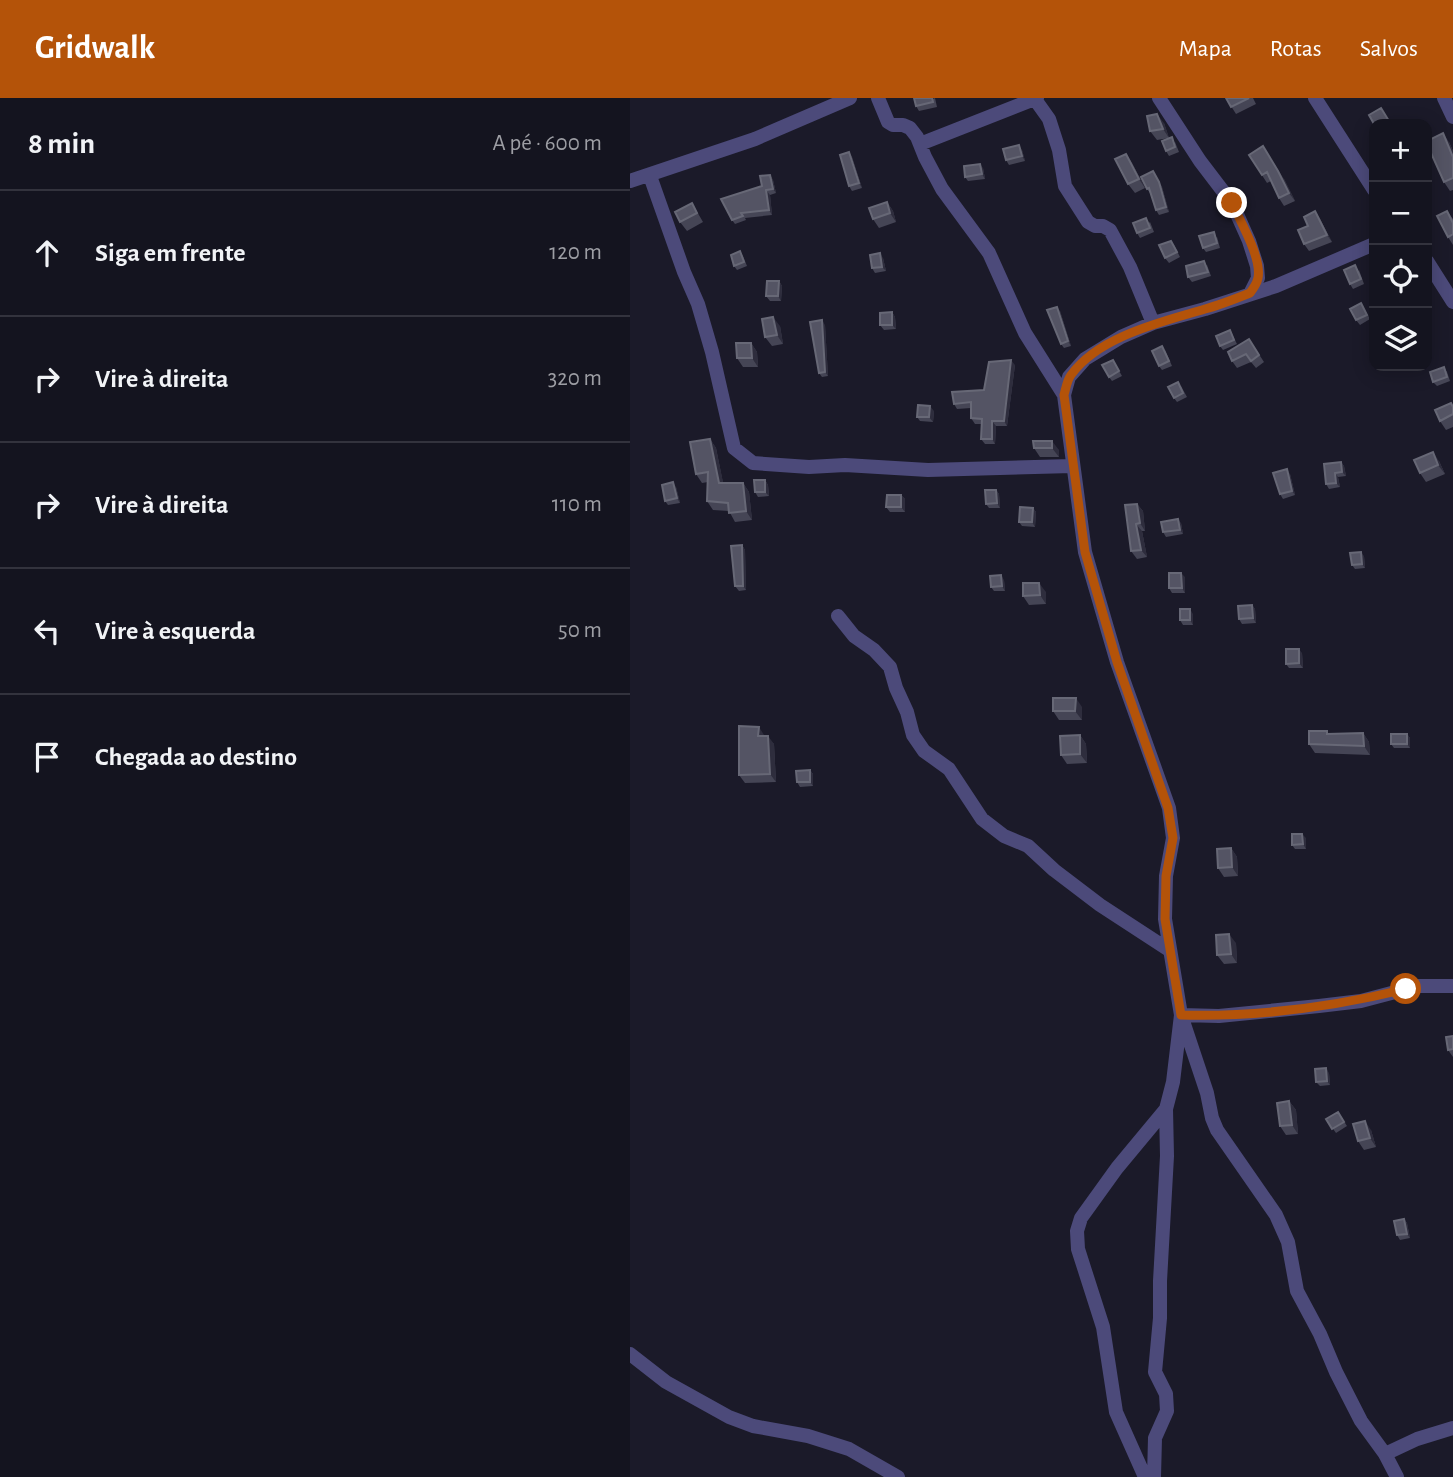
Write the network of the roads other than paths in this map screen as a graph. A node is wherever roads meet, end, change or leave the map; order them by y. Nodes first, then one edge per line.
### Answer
1 (849, 98) edge
2 (878, 98) edge
3 (1035, 98) edge
4 (1159, 98) edge
5 (1315, 98) edge
6 (1444, 98) edge
7 (1453, 117) edge
8 (920, 144) junction
9 (650, 176) junction
10 (630, 181) edge
11 (1369, 182) edge
12 (1372, 245) edge
13 (1432, 269) edge
14 (1250, 293) junction
15 (1453, 302) edge
16 (1153, 323) junction
17 (1064, 395) junction
18 (1072, 466) junction
19 (838, 616) dead end
20 (1169, 950) junction
21 (1453, 986) edge
22 (1181, 1015) junction
23 (1166, 1109) junction
24 (630, 1354) edge
25 (1453, 1428) edge
26 (1385, 1454) junction
27 (898, 1477) edge
28 (1145, 1477) edge
29 (1153, 1477) edge
30 (1397, 1477) edge

1 - 9 street
2 - 8 street
3 - 8 street
3 - 16 street
4 - 14 street
5 - 11 street
6 - 7 street
8 - 17 street
9 - 10 street
9 - 18 street
12 - 14 street
13 - 15 street
14 - 16 street
16 - 17 street
17 - 18 street
18 - 20 street
19 - 20 street
20 - 22 street
21 - 22 street
22 - 23 street
22 - 26 street
23 - 28 street
23 - 29 street
24 - 27 street
25 - 26 street
26 - 30 street

